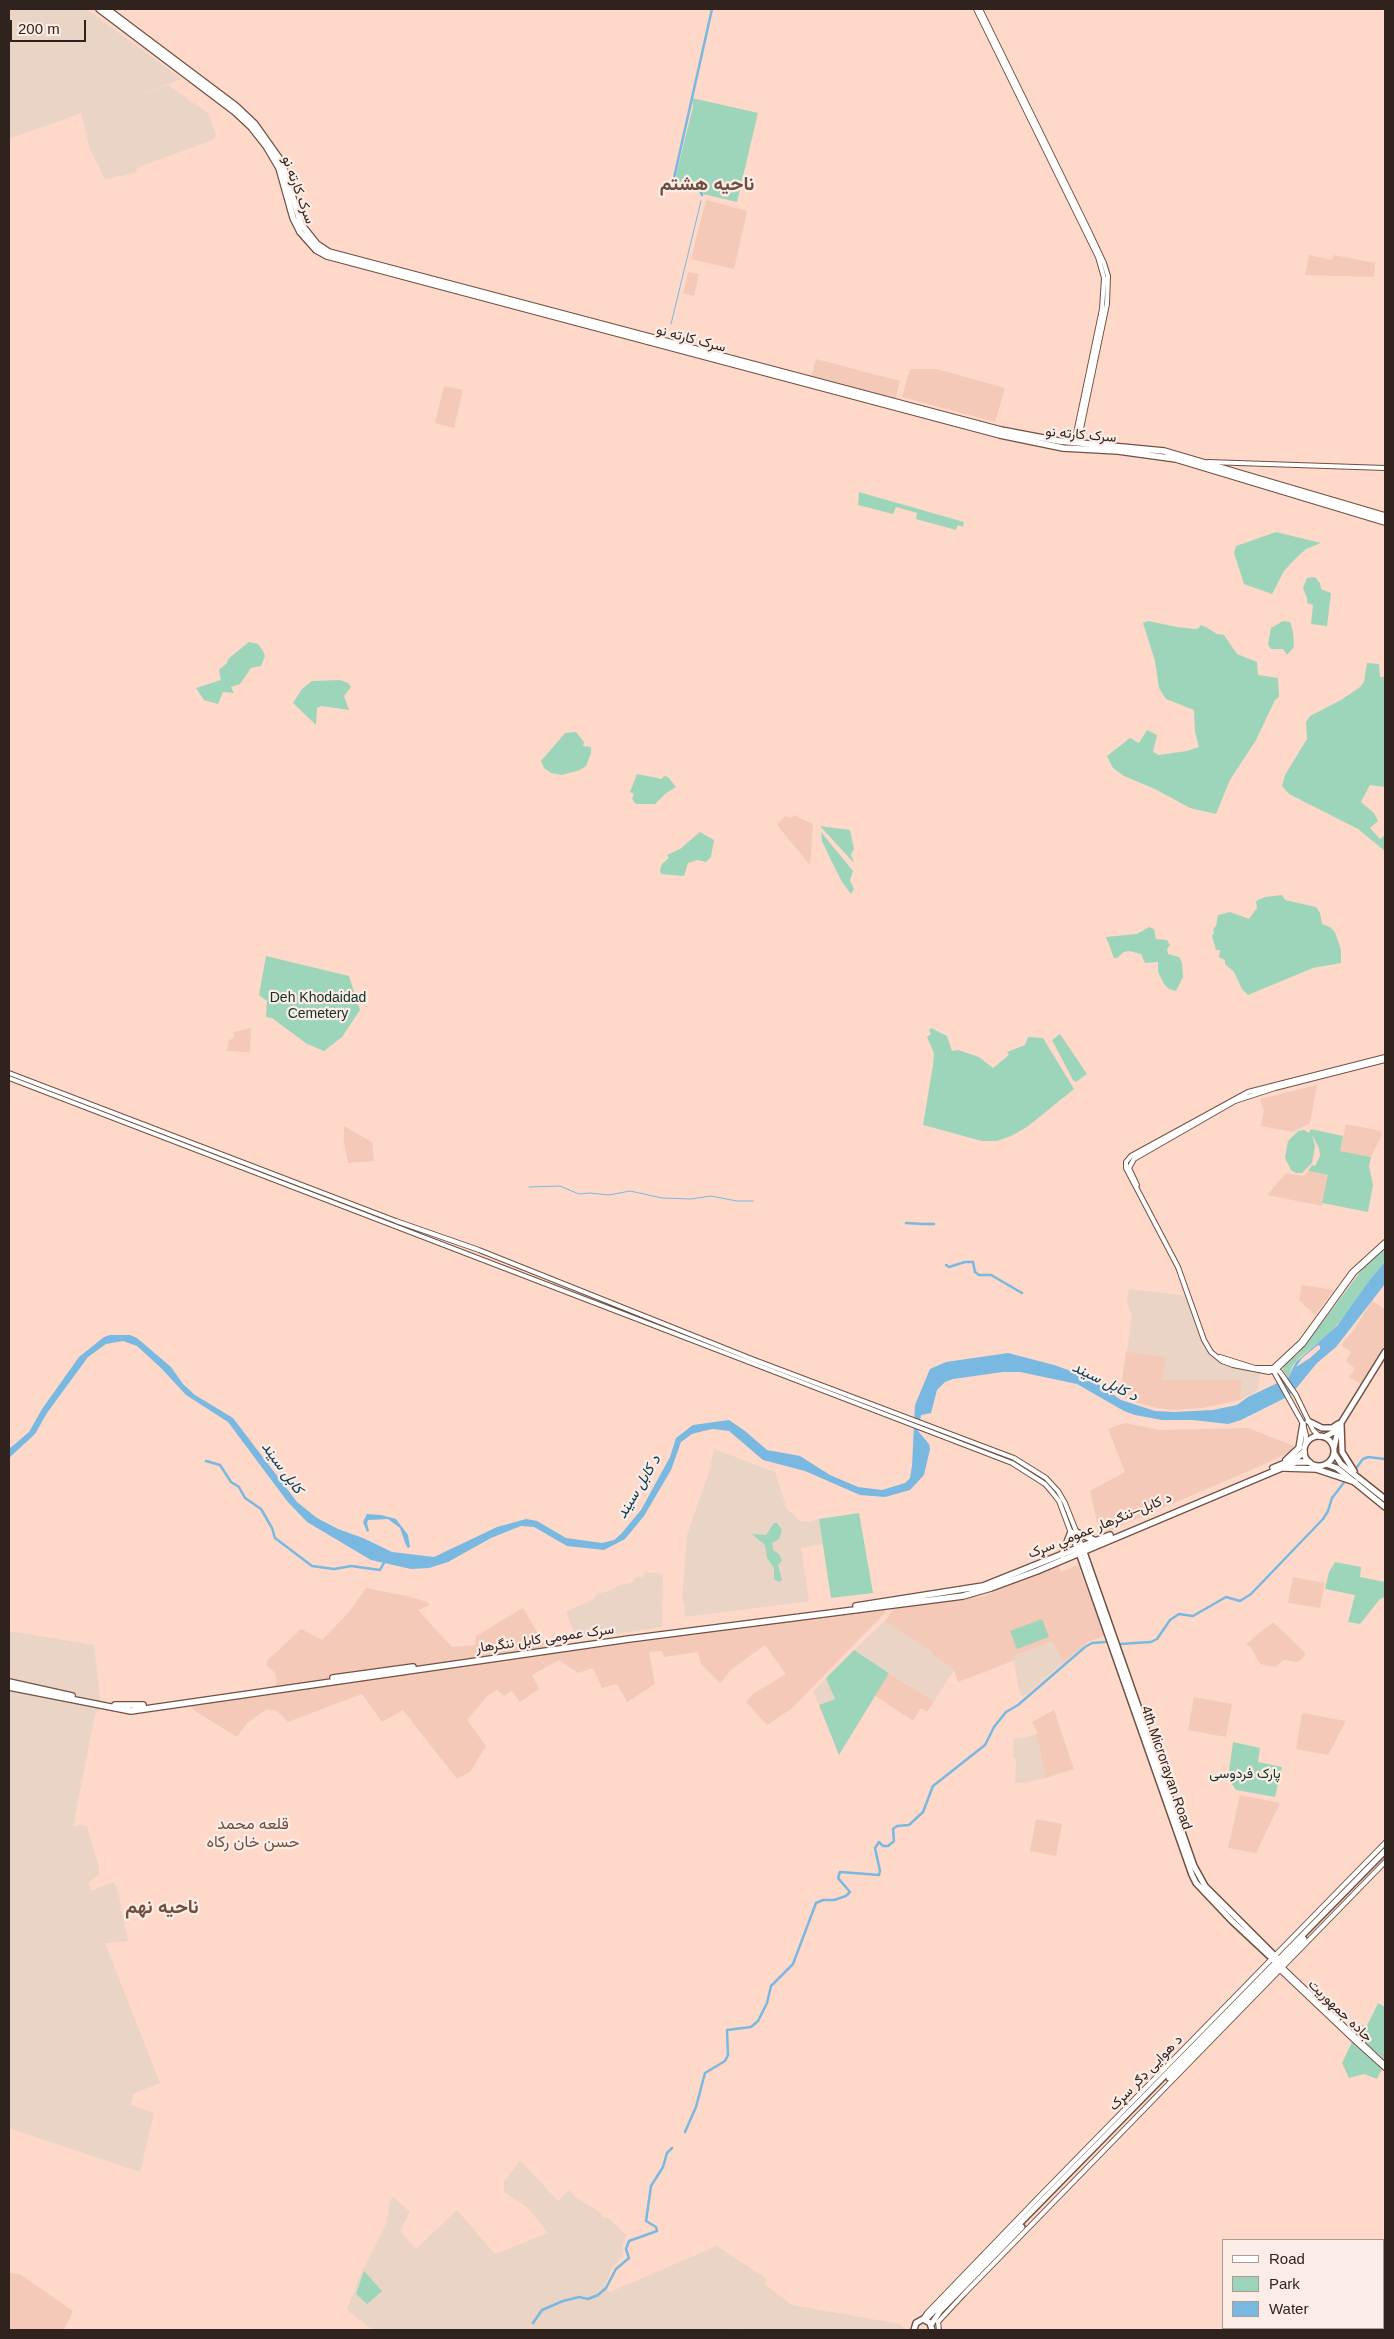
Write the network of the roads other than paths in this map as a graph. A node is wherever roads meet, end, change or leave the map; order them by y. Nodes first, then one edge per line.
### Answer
1 (99, 9) edge
2 (106, 9) edge
3 (976, 9) edge
4 (980, 9) edge
5 (1028, 110) junction
6 (253, 126) junction
7 (268, 144) junction
8 (842, 390) junction
9 (865, 396) junction
10 (1001, 430) junction
11 (1027, 438) junction
12 (1076, 443) junction
13 (1202, 461) junction
14 (1385, 468) edge
15 (1220, 469) junction
16 (1385, 516) edge
17 (1385, 522) edge
18 (1385, 1058) edge
19 (9, 1072) edge
20 (9, 1078) edge
21 (1385, 1244) edge
22 (1385, 1352) edge
23 (1274, 1369) junction
24 (1306, 1422) junction
25 (1341, 1423) junction
26 (1322, 1437) junction
27 (1305, 1449) junction
28 (1334, 1450) junction
29 (1309, 1462) junction
30 (1326, 1464) junction
31 (1281, 1467) junction
32 (1357, 1480) junction
33 (1385, 1499) edge
34 (1385, 1507) edge
35 (1074, 1532) junction
36 (1096, 1541) junction
37 (1081, 1550) junction
38 (1062, 1556) junction
39 (875, 1603) joint
40 (9, 1682) edge
41 (9, 1687) edge
42 (1385, 1843) edge
43 (1385, 1851) edge
44 (1385, 1856) edge
45 (1385, 1862) edge
46 (1278, 1962) junction
47 (1385, 2066) edge
48 (924, 2320) junction
49 (934, 2328) edge
50 (914, 2330) edge

1 - 6 highway, سرک کارته نو
2 - 6 highway, سرک کارته نو
3 - 5 main road
4 - 5 main road
5 - 12 main road
6 - 7 highway, سرک کارته نو
7 - 8 highway, سرک کارته نو
7 - 8 highway, سرک کارته نو
8 - 9 highway, سرک کارته نو
9 - 10 highway, سرک کارته نو
9 - 10 highway, سرک کارته نو
10 - 11 highway, سرک کارته نو
11 - 12 highway, سرک کارته نو
11 - 15 highway, سرک کارته نو
12 - 13 highway, سرک کارته نو
13 - 14 main road
13 - 15 highway, سرک کارته نو
15 - 16 highway, سرک کارته نو
15 - 17 highway, سرک کارته نو
18 - 23 main road
19 - 35 main road
20 - 35 main road
21 - 23 main road
22 - 25 main road
23 - 24 main road
23 - 24 main road
24 - 25 main road
24 - 26 main road
24 - 27 main road
24 - 31 highway
25 - 26 main road
25 - 28 main road
25 - 32 main road
26 - 27 main road
26 - 28 main road
27 - 29 main road
27 - 31 highway, د کابل–ننګرهار عمومي سړک
28 - 30 main road
28 - 32 main road
29 - 30 main road
29 - 31 highway
30 - 32 main road
31 - 32 highway
31 - 36 highway, د کابل–ننګرهار عمومي سړک
31 - 37 highway, د کابل–ننګرهار عمومي سړک
32 - 33 main road
32 - 34 main road
35 - 36 highway
35 - 37 main road
35 - 38 highway
36 - 37 highway, د کابل–ننګرهار عمومي سړک
37 - 38 highway, د کابل–ننګرهار عمومي سړک
37 - 41 highway, سرک عمومی کابل ننگرهار
37 - 46 main road, 4th Microrayan Road
38 - 39 highway, د کابل–ننګرهار عمومي سړک
39 - 40 highway, سرک عمومی کابل ننگرهار
42 - 46 main road
43 - 46 main road
44 - 46 main road
45 - 46 main road
46 - 47 main road, جاده جمهوریت
46 - 48 main road
46 - 49 main road
48 - 49 main road
48 - 50 main road

